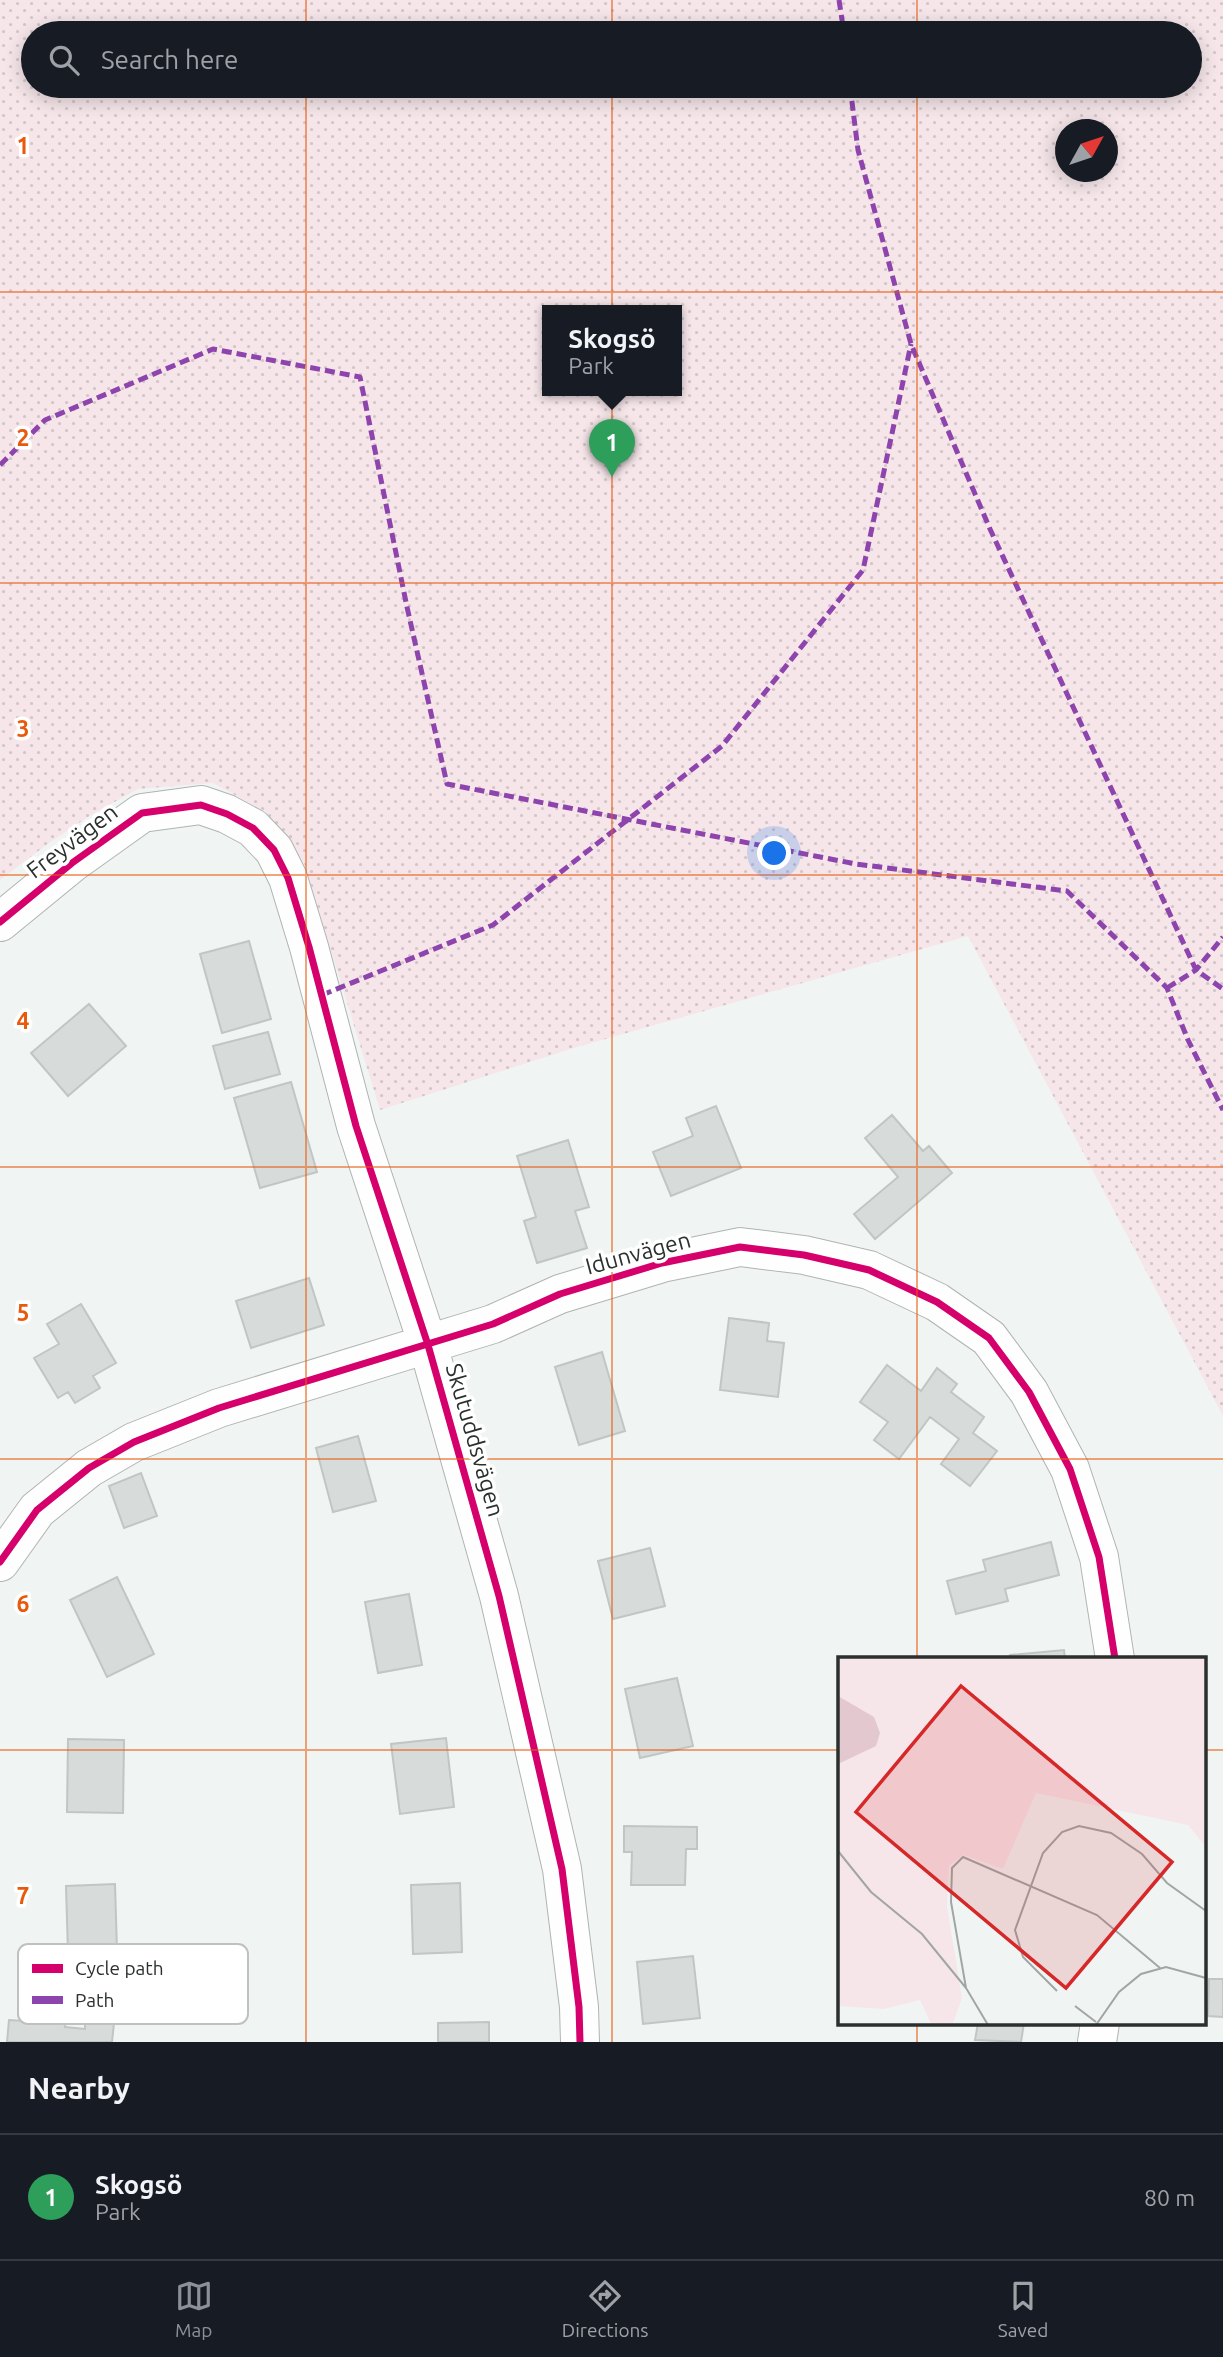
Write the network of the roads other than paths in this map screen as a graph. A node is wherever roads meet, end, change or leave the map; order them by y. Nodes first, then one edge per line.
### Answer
1 (253, 828) joint
2 (0, 922) edge
3 (428, 1345) junction
4 (0, 1562) edge
5 (1115, 1657) edge
6 (1100, 2024) edge
7 (580, 2042) edge
8 (1097, 2042) edge

1 - 2 street, Freyvägen
1 - 3 street, Skutuddsvägen
3 - 4 street, Idunvägen
3 - 5 street, Idunvägen
3 - 7 street, Skutuddsvägen
6 - 8 street

